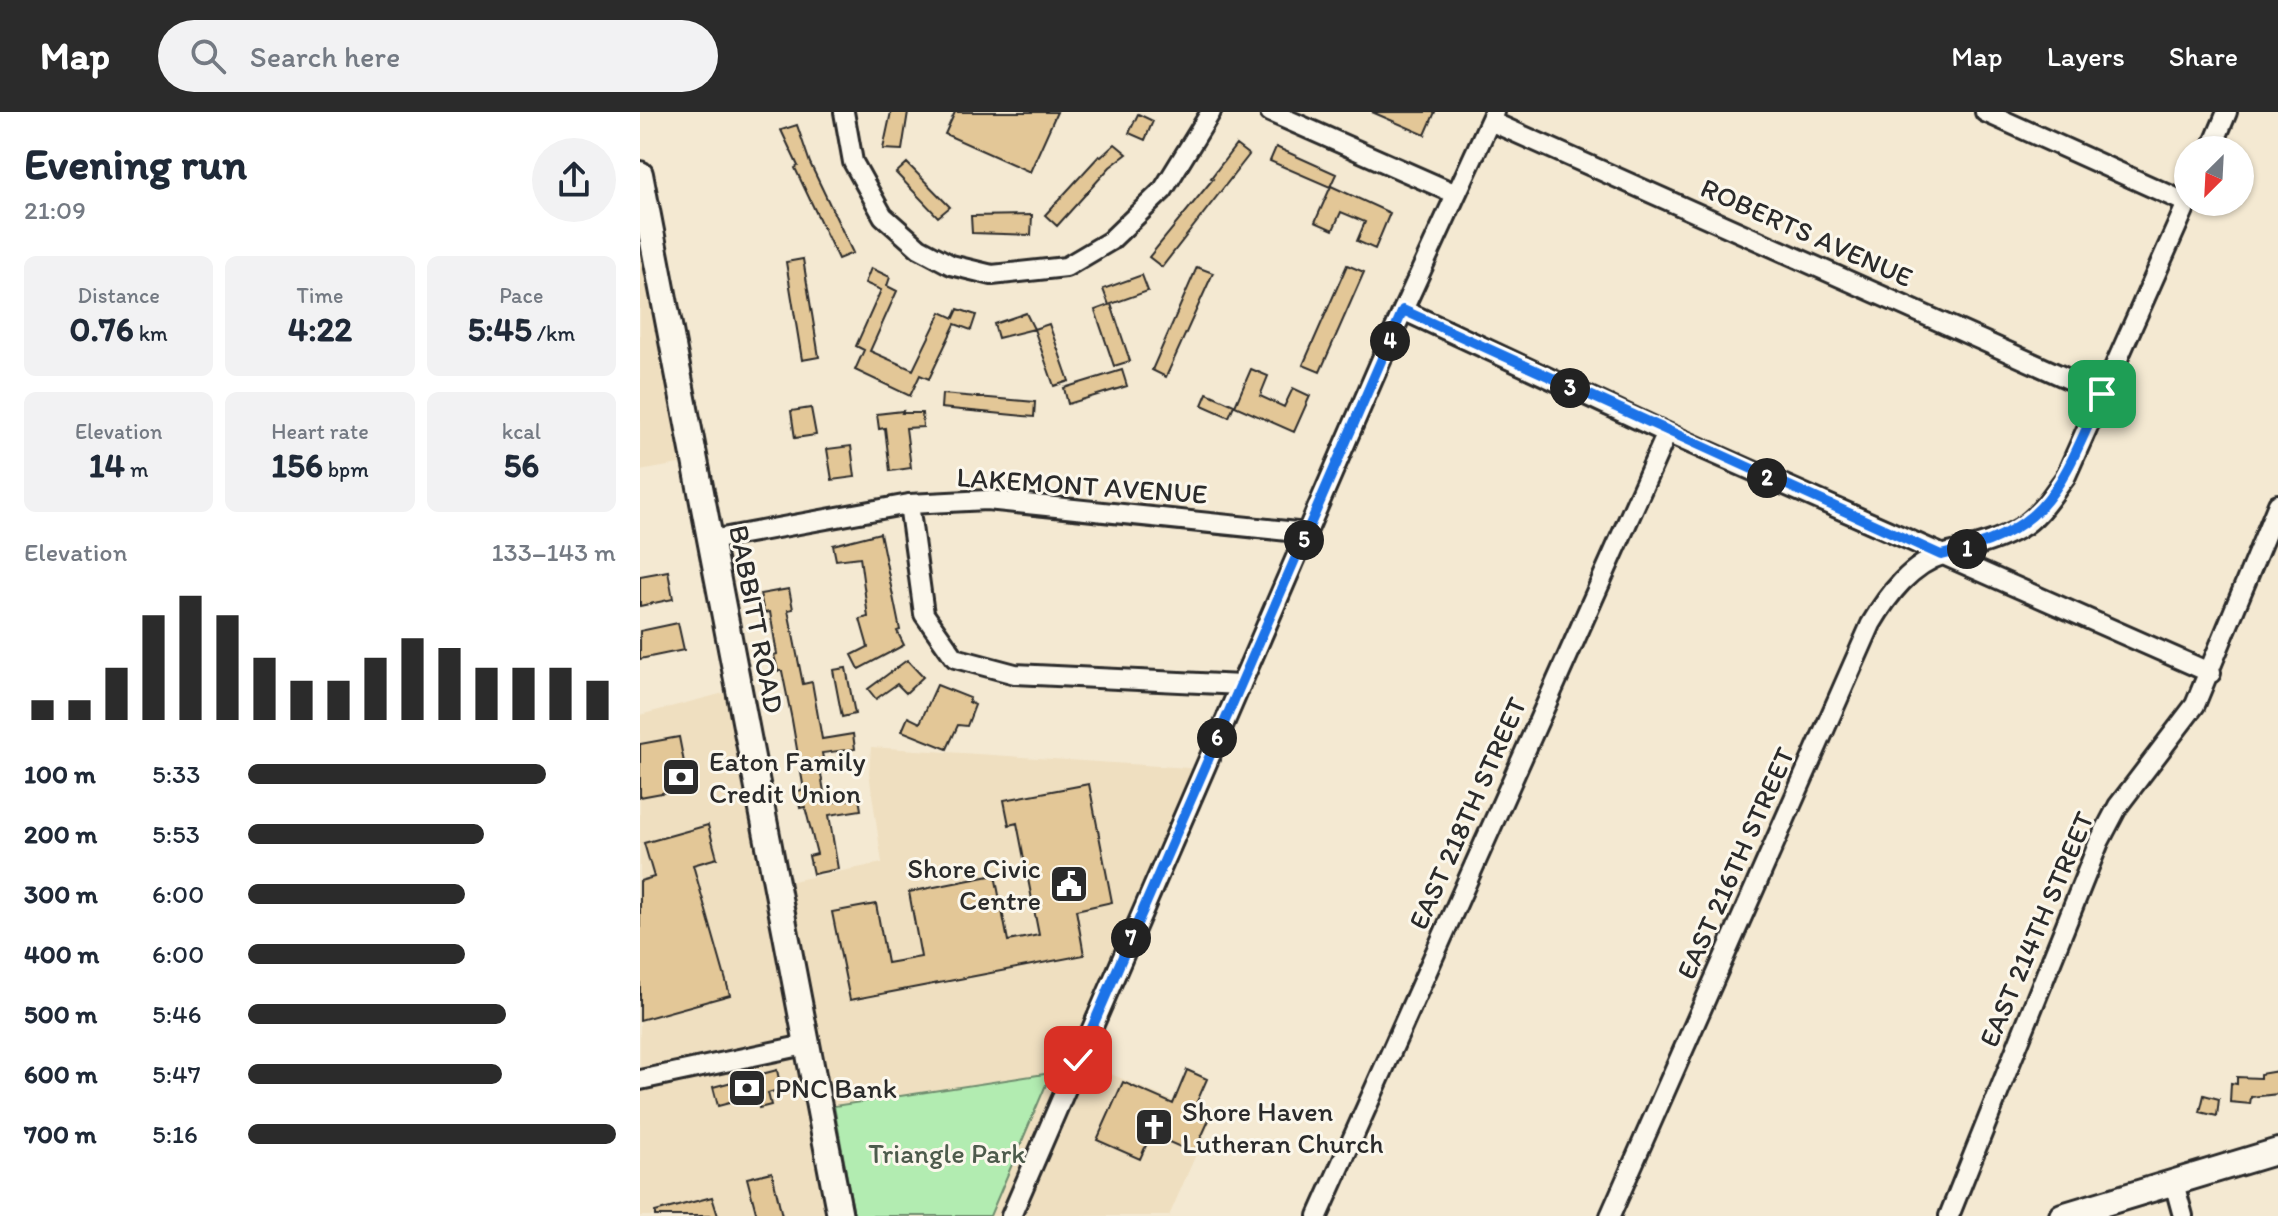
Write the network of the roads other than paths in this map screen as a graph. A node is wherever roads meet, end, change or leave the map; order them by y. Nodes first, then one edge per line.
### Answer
1 (844, 112) edge
2 (1211, 112) edge
3 (1270, 112) edge
4 (1985, 112) edge
5 (2227, 112) edge
6 (1492, 117) edge
7 (2217, 136) edge
8 (640, 174) edge
9 (1456, 194) junction
10 (2174, 196) edge
11 (2181, 216) edge
12 (1403, 310) junction
13 (2102, 394) junction
14 (1667, 433) junction
15 (909, 504) junction
16 (2278, 504) edge
17 (1307, 533) junction
18 (711, 540) junction
19 (1941, 555) junction
20 (2211, 673) junction
21 (1241, 685) junction
22 (805, 1045) junction
23 (640, 1080) edge
24 (2278, 1151) edge
25 (2174, 1183) junction
26 (840, 1216) edge
27 (1011, 1216) edge
28 (1318, 1216) edge
29 (1610, 1216) edge
30 (1949, 1216) edge
31 (2062, 1216) edge
32 (2183, 1216) edge

1 - 2 street
3 - 9 street
4 - 10 street
5 - 7 street
6 - 9 street
6 - 13 street, ROBERTS AVENUE
8 - 18 main road, BABBITT ROAD
9 - 12 street
11 - 13 street, EAST 216TH STREET
12 - 14 street
12 - 17 street
13 - 19 street, EAST 216TH STREET
14 - 19 street
14 - 28 street, EAST 218TH STREET
15 - 17 street, LAKEMONT AVENUE
15 - 18 street, LAKEMONT AVENUE
15 - 21 street
16 - 20 street, EAST 214TH STREET
17 - 21 street
18 - 22 main road, BABBITT ROAD
19 - 20 street
19 - 29 street, EAST 216TH STREET
20 - 30 street, EAST 214TH STREET
21 - 27 street
22 - 23 street
22 - 26 main road, BABBITT ROAD
24 - 25 main road
25 - 31 main road
25 - 32 street

